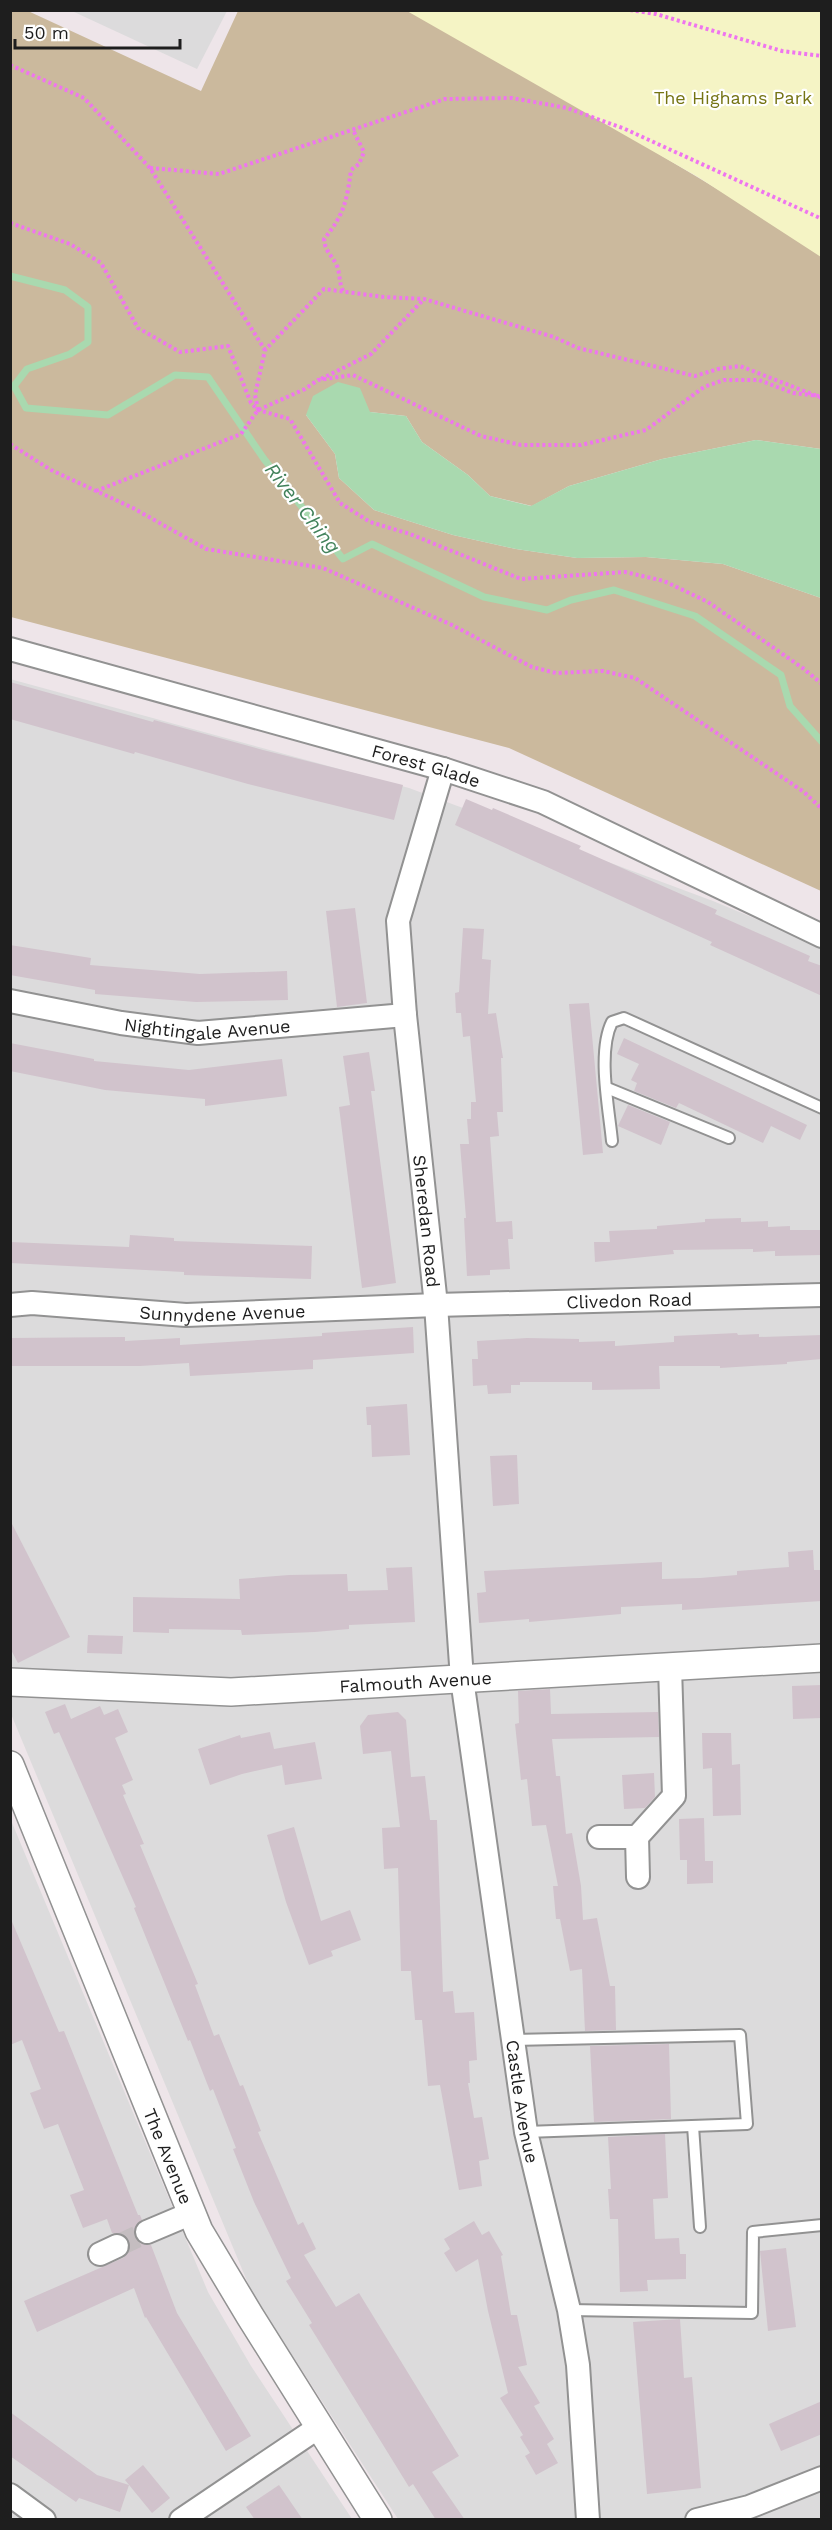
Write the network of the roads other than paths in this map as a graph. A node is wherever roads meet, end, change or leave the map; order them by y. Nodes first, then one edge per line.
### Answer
1 (10, 649) edge
2 (442, 769) junction
3 (822, 936) edge
4 (10, 1001) edge
5 (405, 1015) junction
6 (607, 1088) junction
7 (822, 1108) edge
8 (729, 1138) dead end
9 (612, 1142) dead end
10 (822, 1295) edge
11 (10, 1305) edge
12 (436, 1305) junction
13 (822, 1658) edge
14 (670, 1667) junction
15 (462, 1679) junction
16 (10, 1682) edge
17 (10, 1765) edge
18 (599, 1837) dead end
19 (637, 1837) junction
20 (638, 1877) dead end
21 (513, 2040) junction
22 (693, 2126) junction
23 (526, 2132) junction
24 (192, 2213) junction
25 (822, 2225) edge
26 (700, 2227) dead end
27 (147, 2232) tunnel mouth
28 (569, 2310) junction
29 (319, 2427) junction
30 (822, 2478) edge
31 (10, 2495) edge
32 (44, 2520) edge
33 (181, 2520) edge
34 (378, 2520) edge
35 (588, 2520) edge
36 (697, 2520) edge

1 - 2 street, Forest Glade
2 - 3 street, Forest Glade
2 - 5 street, Sheredan Road
4 - 5 street, Nightingale Avenue
5 - 12 street, Sheredan Road
6 - 7 lane
6 - 8 lane
6 - 9 lane
10 - 12 street, Clivedon Road
11 - 12 street, Sunnydene Avenue
12 - 15 street, Sheredan Road
13 - 14 street, Falmouth Avenue
14 - 15 street, Falmouth Avenue
14 - 19 street
15 - 16 street, Falmouth Avenue
15 - 21 street, Castle Avenue
17 - 24 street, The Avenue
18 - 19 street
19 - 20 street
21 - 22 lane
21 - 23 street, Castle Avenue
22 - 23 lane
22 - 26 lane
23 - 28 street, Castle Avenue
24 - 27 street
24 - 29 street, The Avenue
25 - 28 lane
28 - 35 street, Castle Avenue
29 - 33 street
29 - 34 street, The Avenue
30 - 36 street
31 - 32 street

